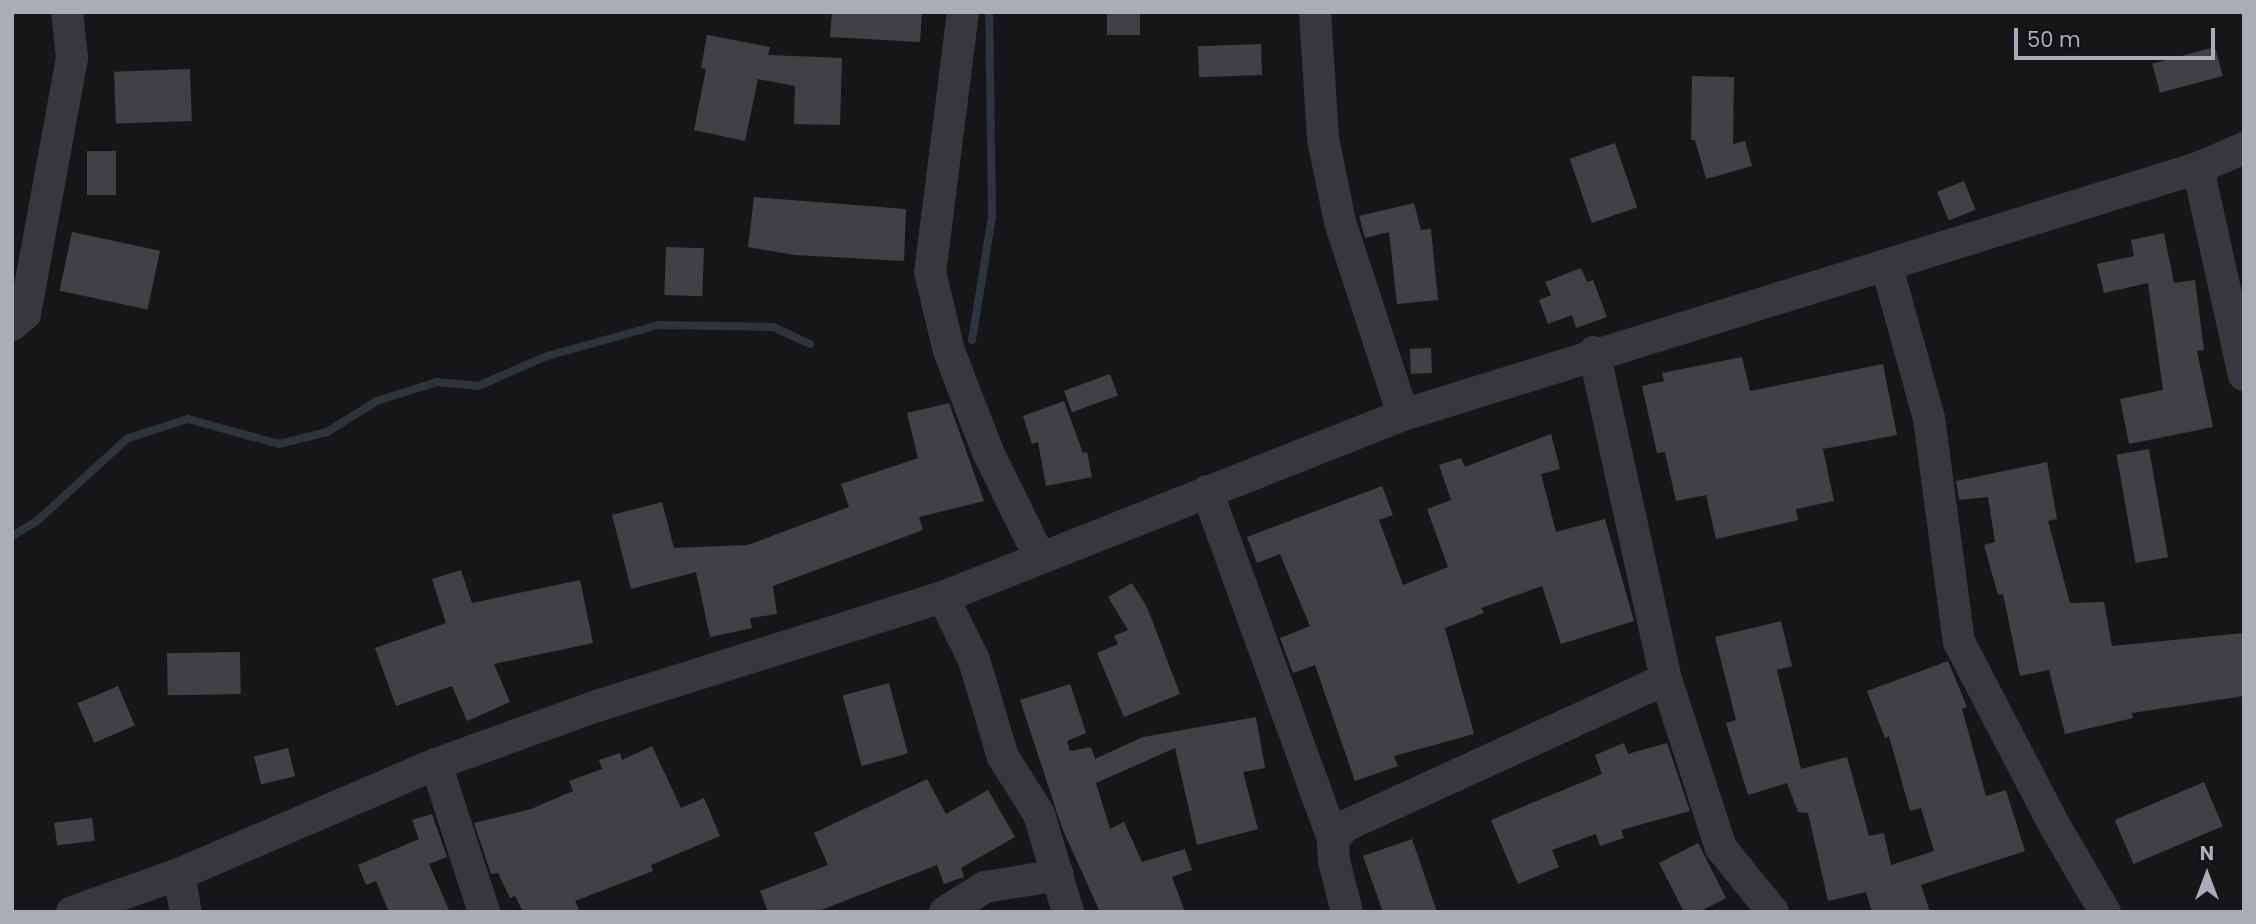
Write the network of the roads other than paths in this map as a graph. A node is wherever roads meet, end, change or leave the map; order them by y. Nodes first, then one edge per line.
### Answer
1 (67, 12) edge
2 (963, 12) edge
3 (1315, 12) edge
4 (2244, 148) edge
5 (2198, 168) junction
6 (2230, 256) edge
7 (1887, 267) junction
8 (12, 325) edge
9 (1594, 352) junction
10 (2244, 375) edge
11 (1403, 415) junction
12 (1207, 491) junction
13 (1039, 556) junction
14 (943, 597) junction
15 (1667, 679) junction
16 (436, 764) junction
17 (1333, 839) junction
18 (178, 874) junction
19 (1058, 875) junction
20 (72, 912) edge
21 (186, 912) edge
22 (484, 912) edge
23 (945, 912) edge
24 (1068, 912) edge
25 (1347, 912) edge
26 (1773, 912) edge
27 (2105, 912) edge

1 - 8 street
2 - 13 street
3 - 11 street
4 - 5 street
5 - 6 street
5 - 7 street
6 - 10 street
7 - 9 street
7 - 27 street
9 - 11 street
9 - 15 street
11 - 12 street
12 - 13 street
12 - 17 street
13 - 14 street
14 - 16 street
14 - 19 street
15 - 17 street
15 - 26 street
16 - 18 street
16 - 22 street
17 - 25 street
18 - 20 street
18 - 21 street
19 - 23 street
19 - 24 street

